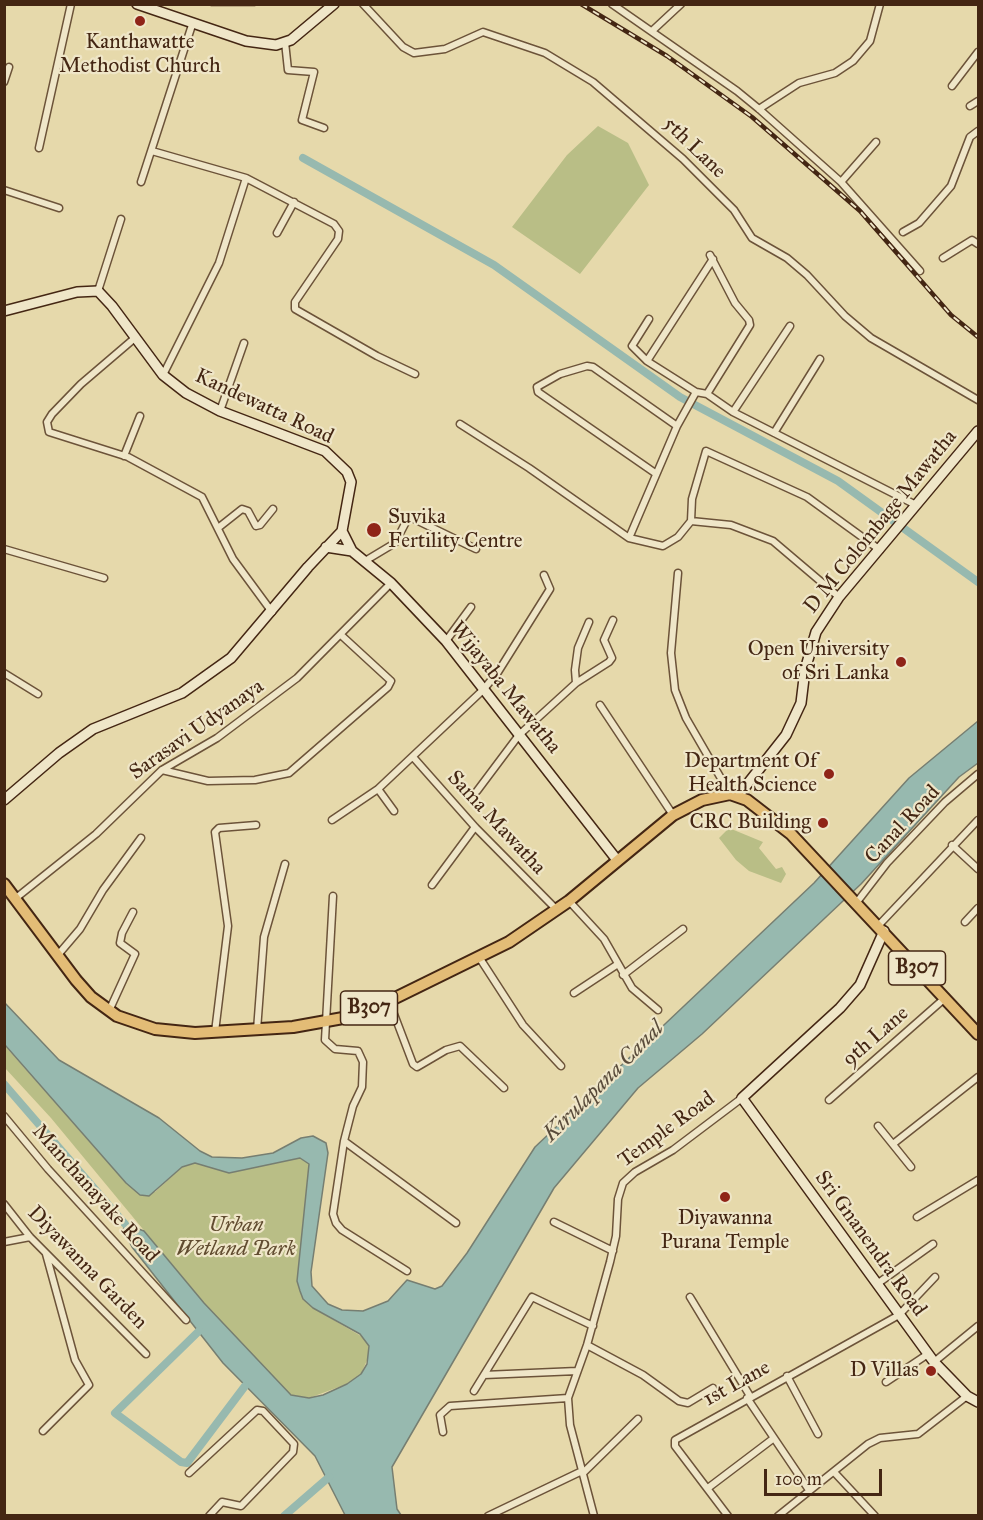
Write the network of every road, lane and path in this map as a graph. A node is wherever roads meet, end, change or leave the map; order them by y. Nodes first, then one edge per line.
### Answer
1 (71, 4) edge
2 (137, 4) edge
3 (334, 4) edge
4 (363, 4) edge
5 (612, 4) edge
6 (681, 4) edge
7 (879, 4) edge
8 (193, 22) junction
9 (652, 32) junction
10 (285, 42) junction
11 (978, 52) edge
12 (9, 67) dead end
13 (4, 82) edge
14 (952, 86) dead end
15 (978, 101) edge
16 (970, 106) dead end
17 (759, 109) junction
18 (324, 128) dead end
19 (978, 131) edge
20 (876, 142) dead end
21 (39, 148) dead end
22 (152, 151) junction
23 (246, 178) junction
24 (141, 182) dead end
25 (841, 182) junction
26 (4, 190) edge
27 (294, 202) junction
28 (59, 208) dead end
29 (121, 219) dead end
30 (903, 232) dead end
31 (277, 233) dead end
32 (978, 244) edge
33 (943, 258) dead end
34 (920, 272) dead end
35 (98, 291) junction
36 (4, 311) edge
37 (649, 319) dead end
38 (790, 326) dead end
39 (136, 337) junction
40 (244, 343) dead end
41 (820, 359) dead end
42 (647, 362) junction
43 (415, 374) dead end
44 (163, 375) junction
45 (696, 392) junction
46 (707, 394) junction
47 (978, 400) edge
48 (220, 411) junction
49 (733, 412) junction
50 (140, 416) dead end
51 (460, 424) dead end
52 (676, 426) junction
53 (978, 431) edge
54 (774, 433) junction
55 (124, 456) junction
56 (655, 473) junction
57 (916, 506) junction
58 (273, 509) dead end
59 (691, 521) junction
60 (218, 528) junction
61 (342, 531) junction
62 (629, 538) junction
63 (326, 547) junction
64 (883, 547) junction
65 (4, 549) edge
66 (476, 549) dead end
67 (352, 551) junction
68 (365, 561) junction
69 (678, 573) dead end
70 (544, 575) dead end
71 (104, 579) dead end
72 (391, 583) junction
73 (839, 597) junction
74 (471, 607) dead end
75 (272, 612) junction
76 (613, 620) dead end
77 (589, 622) dead end
78 (341, 635) junction
79 (446, 641) junction
80 (4, 673) edge
81 (576, 683) junction
82 (483, 690) junction
83 (38, 694) dead end
84 (600, 705) dead end
85 (519, 735) junction
86 (413, 757) junction
87 (162, 770) junction
88 (978, 774) edge
89 (378, 789) junction
90 (477, 791) dead end
91 (734, 795) junction
92 (4, 800) edge
93 (394, 811) dead end
94 (673, 815) junction
95 (332, 820) dead end
96 (978, 820) edge
97 (256, 825) dead end
98 (474, 827) junction
99 (141, 838) dead end
100 (952, 845) junction
101 (617, 860) junction
102 (285, 864) dead end
103 (978, 869) edge
104 (4, 884) edge
105 (432, 885) dead end
106 (333, 896) dead end
107 (16, 898) junction
108 (856, 901) junction
109 (569, 902) junction
110 (978, 908) edge
111 (557, 910) junction
112 (133, 912) dead end
113 (965, 922) dead end
114 (881, 928) junction
115 (683, 929) dead end
116 (57, 956) junction
117 (479, 957) junction
118 (618, 964) junction
119 (624, 975) junction
120 (574, 993) dead end
121 (945, 998) junction
122 (389, 1001) junction
123 (658, 1010) dead end
124 (108, 1011) junction
125 (327, 1022) junction
126 (257, 1031) junction
127 (215, 1032) junction
128 (978, 1034) edge
129 (561, 1066) dead end
130 (978, 1077) edge
131 (504, 1088) dead end
132 (742, 1098) junction
133 (829, 1100) dead end
134 (4, 1116) edge
135 (878, 1126) dead end
136 (344, 1141) junction
137 (893, 1144) junction
138 (911, 1167) dead end
139 (978, 1180) edge
140 (4, 1204) edge
141 (916, 1217) dead end
142 (554, 1222) dead end
143 (456, 1223) dead end
144 (30, 1237) junction
145 (4, 1242) edge
146 (933, 1244) dead end
147 (45, 1251) junction
148 (613, 1251) junction
149 (407, 1270) dead end
150 (935, 1277) dead end
151 (877, 1284) junction
152 (690, 1297) dead end
153 (899, 1315) junction
154 (186, 1320) dead end
155 (593, 1326) junction
156 (978, 1326) edge
157 (587, 1345) junction
158 (146, 1354) dead end
159 (931, 1358) junction
160 (577, 1371) junction
161 (484, 1375) junction
162 (787, 1376) junction
163 (886, 1382) dead end
164 (712, 1388) dead end
165 (474, 1391) dead end
166 (967, 1396) junction
167 (749, 1397) junction
168 (567, 1398) junction
169 (978, 1401) edge
170 (639, 1419) dead end
171 (43, 1431) dead end
172 (443, 1432) dead end
173 (818, 1434) dead end
174 (774, 1438) junction
175 (582, 1472) junction
176 (834, 1472) junction
177 (189, 1473) dead end
178 (708, 1488) junction
179 (809, 1490) junction
180 (209, 1515) edge
181 (488, 1515) edge
182 (594, 1515) edge
183 (728, 1515) edge
184 (778, 1515) edge
185 (875, 1515) edge

1 - 21 street
2 - 8 street
3 - 10 street
4 - 47 street, 5th Lane
5 - 9 street
6 - 9 street
7 - 17 street
8 - 10 street
8 - 22 street
9 - 17 street
10 - 18 street
11 - 14 street
12 - 13 street
15 - 16 street
17 - 25 street
19 - 30 street
20 - 25 street
22 - 23 street
22 - 24 street
23 - 27 street
23 - 44 street
25 - 34 street
26 - 28 street
27 - 31 street
27 - 43 street
29 - 35 street
32 - 33 street
35 - 36 street
35 - 39 street, Kandewatta Road
37 - 42 street
38 - 49 street
39 - 44 street, Kandewatta Road
39 - 55 street
40 - 48 street
41 - 54 street
42 - 45 street
42 - 46 street
44 - 48 street, Kandewatta Road
45 - 46 street
45 - 52 street
46 - 49 street
48 - 61 street, Kandewatta Road
49 - 54 street
50 - 55 street
51 - 62 street
52 - 56 street
52 - 56 street
53 - 57 street, D M Colombage Mawatha
54 - 57 street
55 - 60 street
56 - 62 street
57 - 64 street, D M Colombage Mawatha
58 - 60 street
59 - 62 street
59 - 64 street
59 - 73 street
60 - 75 street
61 - 63 street
61 - 67 street
63 - 67 street
63 - 75 street
64 - 73 street, D M Colombage Mawatha
65 - 71 street
66 - 68 street
67 - 68 street, Wijayaba Mawatha
68 - 72 street, Wijayaba Mawatha
69 - 91 street
70 - 82 street
72 - 78 street, Sarasavi Udyanaya
72 - 79 street, Wijayaba Mawatha
73 - 91 street, D M Colombage Mawatha
74 - 79 street
75 - 92 street
76 - 81 street
77 - 81 street
78 - 87 street, Sarasavi Udyanaya
78 - 87 street
79 - 82 street, Wijayaba Mawatha
80 - 83 street
81 - 85 street
82 - 85 street, Wijayaba Mawatha
82 - 86 street
84 - 94 street
85 - 90 street
85 - 101 street, Wijayaba Mawatha
86 - 89 street
86 - 98 street, Sama Mawatha
87 - 107 street, Sarasavi Udyanaya
88 - 108 street, Canal Road
89 - 93 street
89 - 95 street
91 - 94 main road, B307
91 - 108 main road, B307
94 - 101 main road, B307
96 - 100 street
97 - 127 street
98 - 105 street
98 - 111 street, Sama Mawatha
99 - 116 street
100 - 103 street
100 - 114 street
101 - 109 main road, B307
102 - 126 street
104 - 107 main road, B307
106 - 125 street
107 - 116 main road, B307
108 - 114 main road, B307
109 - 111 main road, B307
109 - 118 street
110 - 113 street
111 - 117 main road, B307
112 - 124 street
114 - 121 main road, B307
114 - 132 street, Temple Road
115 - 119 street
116 - 124 main road, B307
117 - 122 main road, B307
117 - 129 street
118 - 119 street
118 - 120 street
119 - 123 street
121 - 128 main road, B307
121 - 133 street, 9th Lane
122 - 125 main road, B307
122 - 131 street
124 - 127 main road, B307
125 - 126 main road, B307
125 - 136 street
126 - 127 main road, B307
130 - 137 street
132 - 148 street, Temple Road
132 - 151 street, Sri Gnanendra Road
134 - 154 street, Manchanayake Road
135 - 137 street
136 - 143 street
136 - 149 street
137 - 138 street
139 - 141 street
140 - 144 street, Diyawanna Garden
142 - 148 street
144 - 145 street
144 - 147 street, Diyawanna Garden
146 - 151 street
147 - 158 street, Diyawanna Garden
147 - 171 street
148 - 155 street, Temple Road
150 - 153 street, 1st Lane
151 - 153 street, Sri Gnanendra Road
152 - 167 street
153 - 159 street, Sri Gnanendra Road
153 - 162 street, 1st Lane
155 - 157 street, Temple Road
155 - 161 street
156 - 159 street
157 - 160 street, Temple Road
157 - 164 street
159 - 163 street
159 - 166 street, Sri Gnanendra Road
160 - 161 street
160 - 168 street, Temple Road
161 - 165 street
162 - 167 street, 1st Lane
162 - 173 street
166 - 169 street, Sri Gnanendra Road
166 - 176 street
167 - 174 street
167 - 178 street, 1st Lane
168 - 172 street
168 - 175 street, Temple Road
170 - 175 street
174 - 178 street
174 - 179 street
175 - 181 street
175 - 182 street, Temple Road
176 - 179 street
176 - 185 street
177 - 180 street
178 - 183 street, 1st Lane
179 - 184 street

